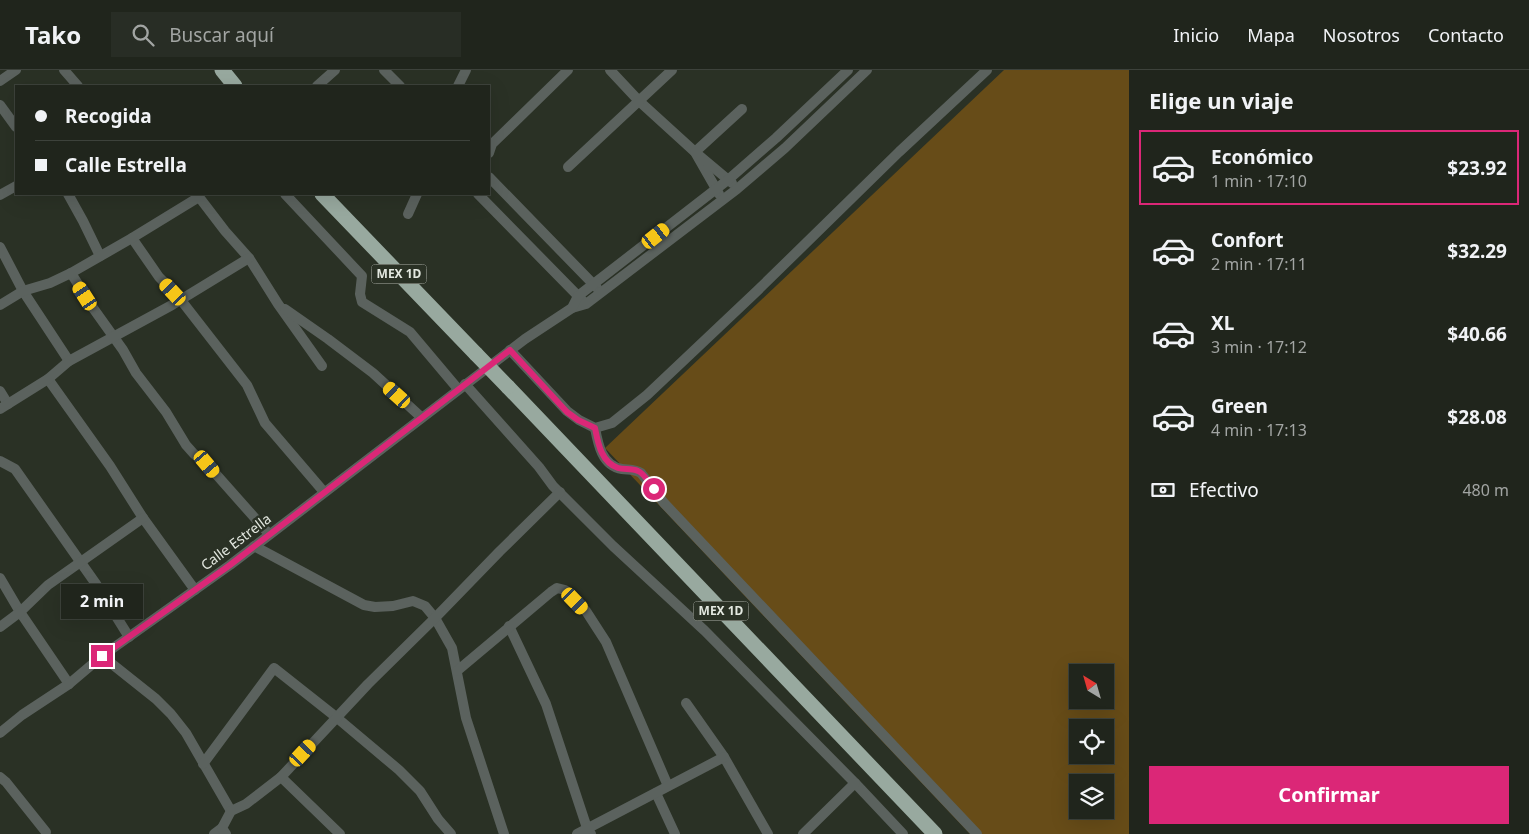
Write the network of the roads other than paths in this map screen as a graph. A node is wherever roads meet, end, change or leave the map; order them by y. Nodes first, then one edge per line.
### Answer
1 (16, 70) edge
2 (64, 70) edge
3 (222, 70) edge
4 (334, 70) edge
5 (384, 70) edge
6 (466, 70) edge
7 (568, 70) edge
8 (610, 70) edge
9 (672, 70) edge
10 (846, 70) edge
11 (987, 70) edge
12 (865, 71) edge
13 (0, 80) edge
14 (856, 81) junction
15 (394, 84) edge
16 (77, 85) edge
17 (234, 85) edge
18 (318, 85) edge
19 (458, 85) edge
20 (639, 101) junction
21 (0, 105) edge
22 (742, 109) dead end
23 (15, 126) edge
24 (776, 138) junction
25 (490, 147) edge
26 (784, 148) junction
27 (695, 152) junction
28 (568, 167) dead end
29 (490, 178) edge
30 (729, 179) junction
31 (15, 187) edge
32 (716, 189) junction
33 (737, 189) junction
34 (0, 195) edge
35 (69, 195) edge
36 (198, 195) edge
37 (286, 195) edge
38 (323, 195) edge
39 (417, 195) edge
40 (479, 195) edge
41 (724, 200) junction
42 (408, 214) dead end
43 (132, 238) junction
44 (0, 247) edge
45 (100, 256) junction
46 (249, 258) junction
47 (71, 273) junction
48 (594, 284) junction
49 (23, 291) junction
50 (601, 293) junction
51 (578, 296) junction
52 (180, 300) junction
53 (278, 304) junction
54 (586, 304) junction
55 (0, 305) edge
56 (572, 308) junction
57 (114, 337) junction
58 (510, 350) junction
59 (69, 361) junction
60 (322, 366) dead end
61 (48, 379) junction
62 (461, 387) junction
63 (0, 391) edge
64 (4, 407) edge
65 (421, 418) junction
66 (595, 428) junction
67 (0, 461) edge
68 (324, 492) junction
69 (560, 492) junction
70 (143, 518) junction
71 (270, 534) junction
72 (254, 546) junction
73 (82, 562) junction
74 (0, 578) edge
75 (195, 590) junction
76 (20, 612) junction
77 (435, 618) junction
78 (509, 626) junction
79 (0, 627) edge
80 (129, 636) junction
81 (102, 656) junction
82 (457, 671) junction
83 (69, 684) junction
84 (686, 703) dead end
85 (336, 717) junction
86 (0, 733) edge
87 (724, 757) junction
88 (203, 764) junction
89 (0, 777) edge
90 (280, 777) junction
91 (855, 783) junction
92 (668, 786) junction
93 (656, 793) junction
94 (231, 811) junction
95 (589, 831) edge
96 (46, 832) dead end
97 (221, 832) edge
98 (340, 834) edge
99 (451, 834) edge
100 (504, 834) edge
101 (577, 834) edge
102 (675, 834) edge
103 (768, 834) edge
104 (804, 834) edge
105 (903, 834) edge
106 (935, 834) edge
107 (977, 834) edge

1 - 13 street
2 - 16 street
3 - 17 highway
4 - 18 street
5 - 15 street
6 - 19 street
7 - 25 street
8 - 20 street
9 - 20 street
10 - 14 street
10 - 24 street
11 - 66 street
12 - 14 street
14 - 26 street
20 - 27 street
20 - 28 street
21 - 23 street
22 - 27 street
24 - 26 street
24 - 30 street
26 - 33 street
27 - 30 street
27 - 32 street
29 - 48 street
30 - 32 street
30 - 33 street
31 - 34 street
32 - 41 street
32 - 48 street
33 - 41 street
35 - 45 street
36 - 43 street
36 - 46 street
37 - 62 street
38 - 106 highway, MEX 1D, bridge
39 - 42 street
40 - 51 street
41 - 50 street
43 - 45 street
43 - 52 street
44 - 49 street
45 - 47 street
46 - 52 street
46 - 53 street
47 - 49 street
47 - 57 street
48 - 50 street
48 - 51 street
49 - 55 street
49 - 59 street
50 - 54 street
51 - 54 street
51 - 56 street
52 - 57 street
52 - 68 street
53 - 60 street
53 - 65 street
54 - 56 street, Calle Estrella
56 - 58 street, Calle Estrella
57 - 59 street
57 - 71 street
58 - 62 street, Calle Estrella
58 - 66 street
59 - 61 street
61 - 64 street
61 - 70 street
62 - 65 street, Calle Estrella
62 - 69 street
63 - 64 street
65 - 68 street, Calle Estrella
66 - 107 street
67 - 73 street
68 - 71 street, Calle Estrella
69 - 77 street
69 - 91 street
70 - 73 street
70 - 75 street
71 - 72 street, Calle Estrella
72 - 75 street, Calle Estrella
72 - 77 street
73 - 76 street
73 - 80 street
74 - 76 street
75 - 80 street, Calle Estrella
76 - 79 street
76 - 83 street
77 - 82 street
77 - 85 street
78 - 82 street
78 - 92 street
78 - 95 street
80 - 81 street, Calle Estrella
81 - 83 street, Calle Estrella
81 - 88 street
82 - 100 street
83 - 86 street, Calle Estrella
84 - 87 street
85 - 88 street
85 - 90 street
85 - 99 street
87 - 92 street
87 - 103 street
88 - 94 street
89 - 96 street
90 - 94 street
90 - 98 street
91 - 104 street
91 - 105 street
92 - 93 street
93 - 95 street
93 - 102 street
94 - 97 street
95 - 101 street

